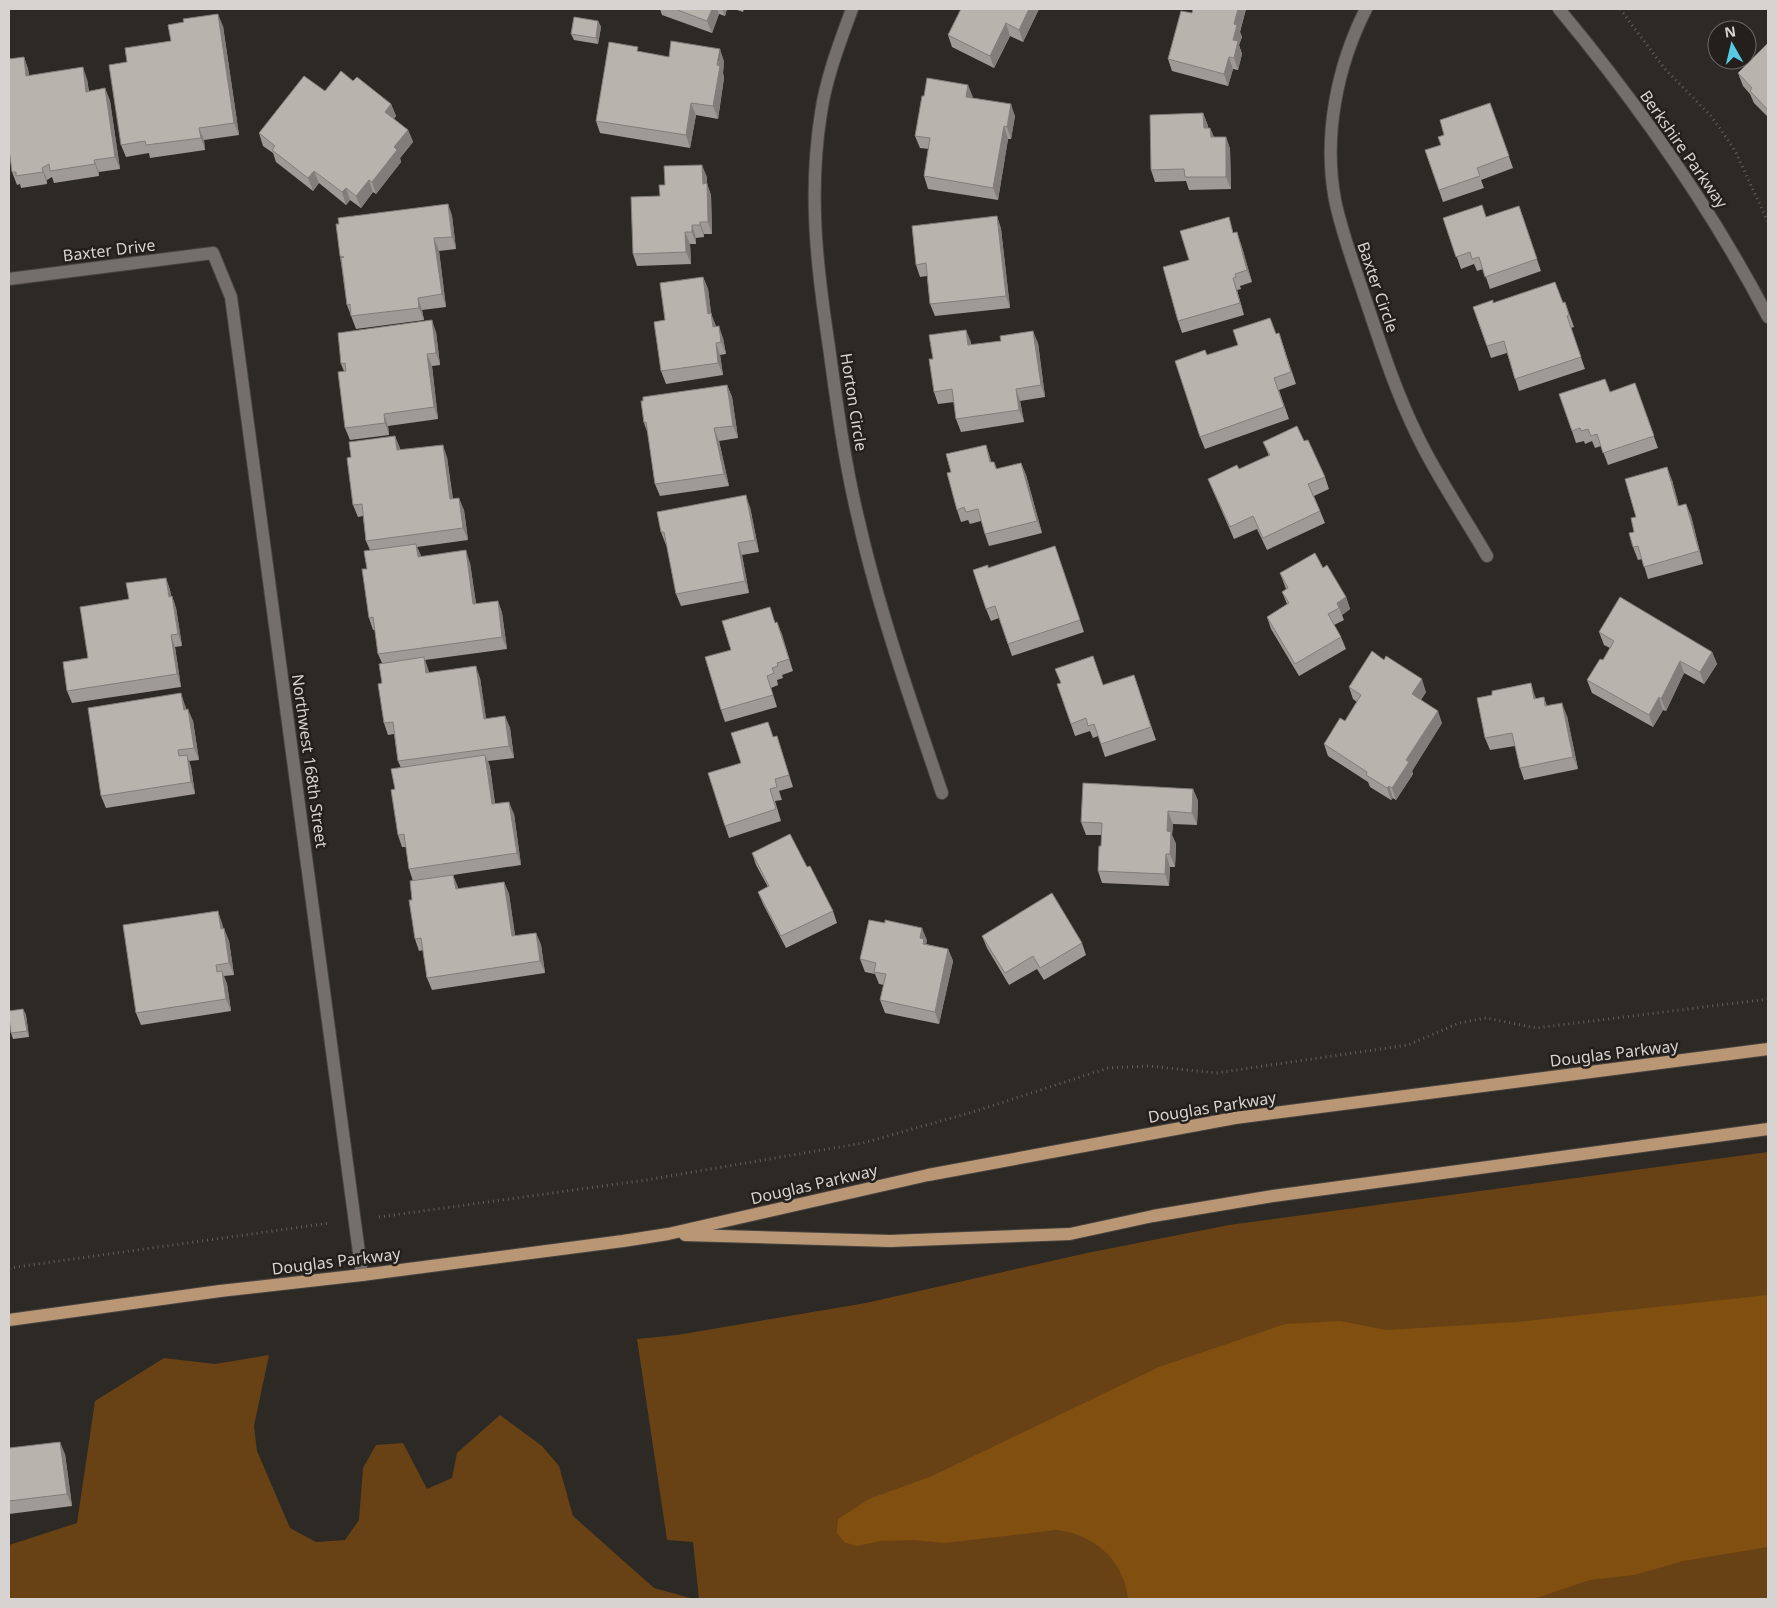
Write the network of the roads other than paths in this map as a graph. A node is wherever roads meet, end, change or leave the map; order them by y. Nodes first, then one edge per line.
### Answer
1 (852, 9) edge
2 (1366, 9) edge
3 (1558, 9) edge
4 (213, 254) joint
5 (9, 279) edge
6 (1763, 295) edge
7 (1768, 317) edge
8 (1487, 556) dead end
9 (942, 794) dead end
10 (1768, 1049) edge
11 (1768, 1129) edge
12 (668, 1234) junction
13 (362, 1275) junction
14 (9, 1320) edge

1 - 9 street, Horton Circle
2 - 8 street, Baxter Circle
3 - 6 street, Berkshire Parkway
4 - 5 street, Baxter Drive
4 - 13 street, Northwest 168th Street
6 - 7 street, Berkshire Parkway
10 - 12 main road, Douglas Parkway
11 - 12 main road, Douglas Parkway
12 - 13 main road, Douglas Parkway
13 - 14 main road, Douglas Parkway

